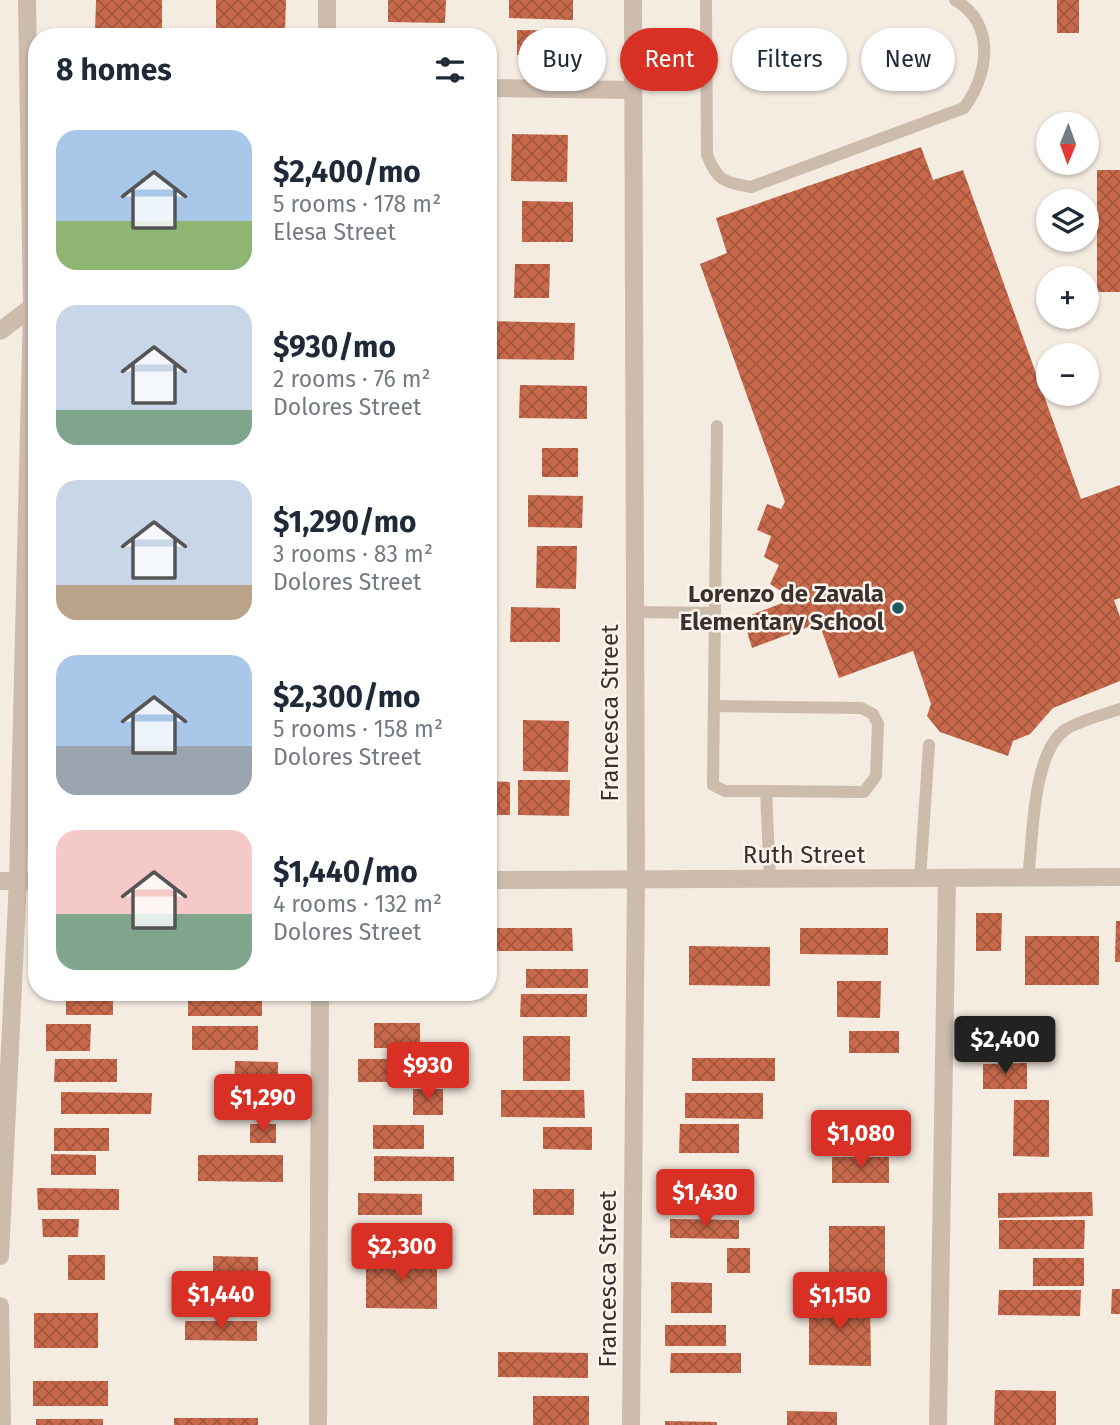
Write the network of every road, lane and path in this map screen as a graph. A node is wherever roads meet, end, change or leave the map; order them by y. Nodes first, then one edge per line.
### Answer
1 (27, 0) edge
2 (327, 0) edge
3 (633, 0) edge
4 (706, 0) edge
5 (955, 0) edge
6 (29, 28) edge
7 (327, 28) edge
8 (633, 28) edge
9 (497, 88) edge
10 (620, 90) edge
11 (632, 91) edge
12 (28, 310) edge
13 (0, 331) edge
14 (28, 407) edge
15 (718, 426) dead end
16 (635, 612) junction
17 (715, 613) junction
18 (715, 706) junction
19 (1120, 709) edge
20 (929, 744) dead end
21 (766, 790) junction
22 (1120, 877) edge
23 (1028, 878) junction
24 (920, 879) junction
25 (947, 879) junction
26 (497, 880) edge
27 (636, 880) junction
28 (770, 880) junction
29 (9, 881) edge
30 (28, 881) edge
31 (320, 1001) edge
32 (0, 1256) edge
33 (0, 1306) edge
34 (2, 1425) edge
35 (318, 1425) edge
36 (631, 1425) edge
37 (938, 1425) edge

1 - 6 street
2 - 7 street
3 - 8 street, Francesca Street
4 - 5 lane
9 - 10 street
11 - 16 street, Francesca Street
12 - 13 street
14 - 29 street
15 - 17 lane
16 - 17 lane
16 - 27 street, Francesca Street
17 - 18 lane
18 - 21 lane
18 - 21 lane
19 - 23 lane
20 - 24 lane
21 - 28 lane
22 - 23 street, Ruth Street
23 - 25 street, Ruth Street
24 - 25 street, Ruth Street
24 - 28 street, Ruth Street
25 - 37 street
26 - 27 street, Ruth Street
27 - 28 street, Ruth Street
27 - 36 street, Francesca Street
29 - 30 street
29 - 32 street
31 - 35 street
33 - 34 street

